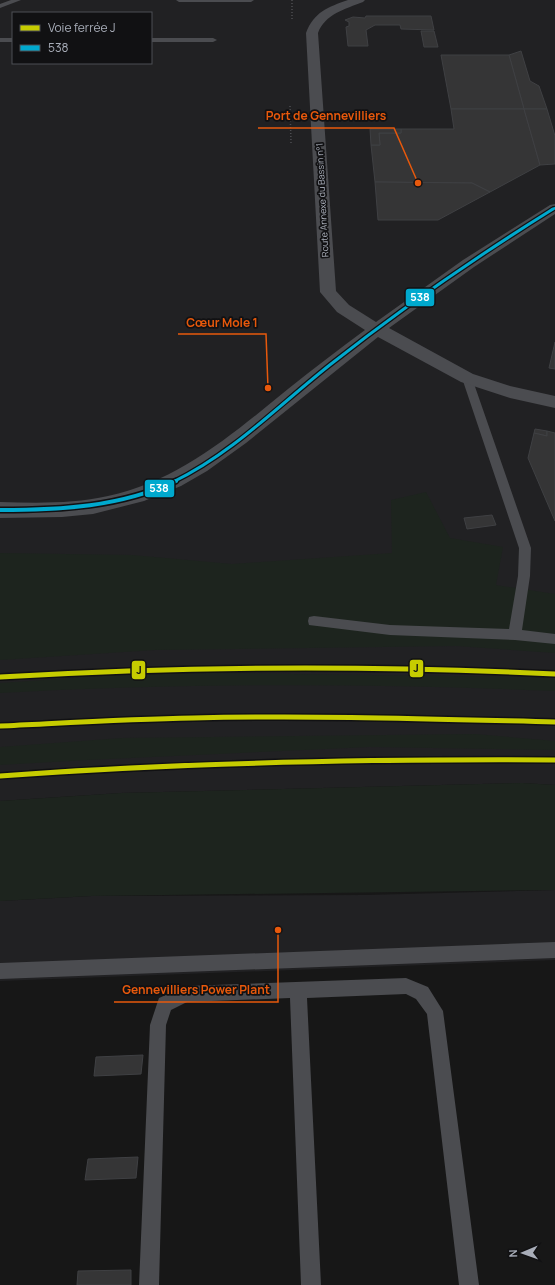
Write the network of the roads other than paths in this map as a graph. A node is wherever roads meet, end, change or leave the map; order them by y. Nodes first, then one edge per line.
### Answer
1 (18, 0) edge
2 (180, 0) edge
3 (251, 0) edge
4 (358, 0) edge
5 (0, 6) edge
6 (0, 40) edge
7 (12, 40) edge
8 (152, 40) edge
9 (213, 40) dead end
10 (555, 208) edge
11 (377, 330) junction
12 (466, 378) junction
13 (555, 402) edge
14 (0, 510) edge
15 (314, 621) dead end
16 (515, 634) junction
17 (555, 638) edge
18 (555, 950) edge
19 (0, 971) edge
20 (298, 990) junction
21 (149, 1285) edge
22 (311, 1285) edge
23 (469, 1285) edge

1 - 5 lane
2 - 3 lane
4 - 11 street, Route Annexe du Bassin n°1
6 - 7 lane
8 - 9 lane
10 - 11 street
11 - 12 street, Route Annexe du Bassin n°1
11 - 14 street
12 - 13 street, Route Annexe du Bassin n°1
12 - 16 lane
15 - 16 lane
16 - 17 lane
18 - 19 lane
20 - 21 lane
20 - 22 lane
20 - 23 lane

